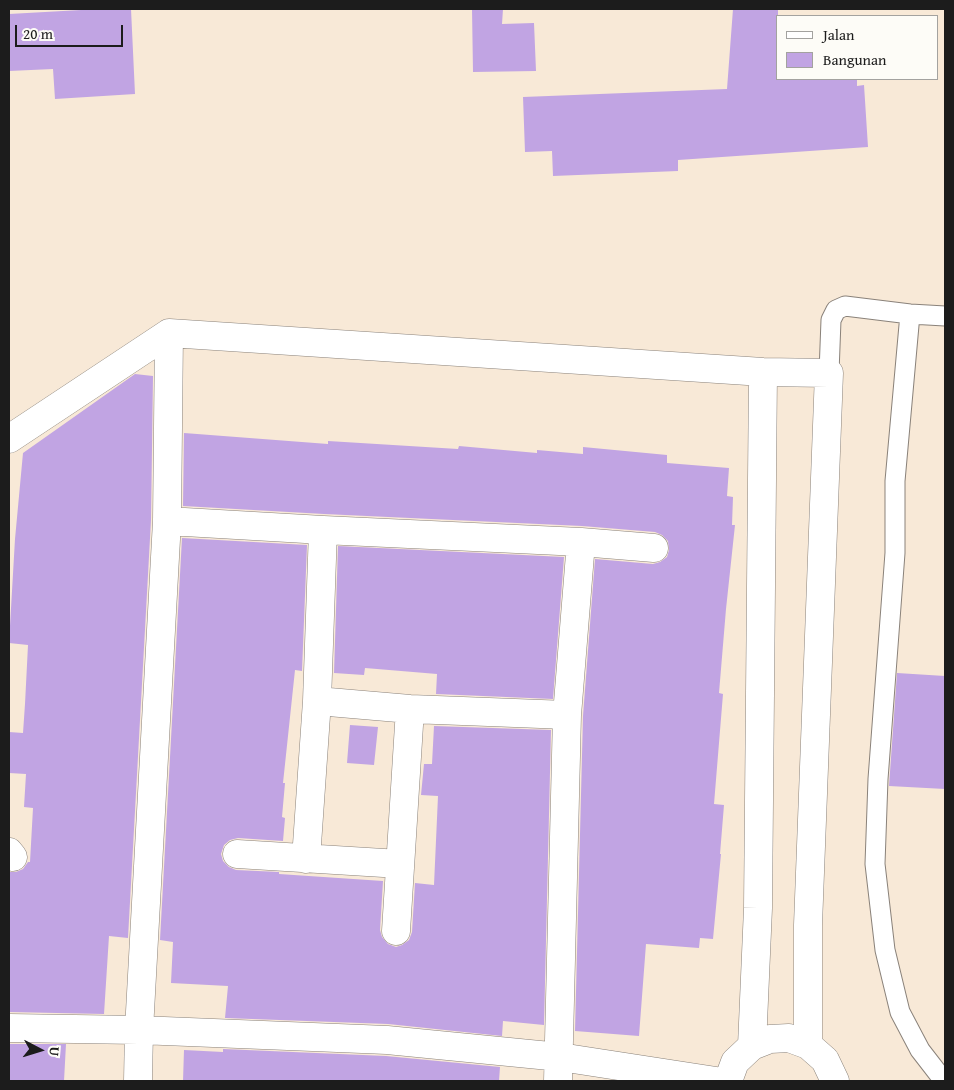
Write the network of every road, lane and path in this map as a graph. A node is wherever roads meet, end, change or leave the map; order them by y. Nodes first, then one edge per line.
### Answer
1 (910, 314) junction
2 (945, 316) edge
3 (169, 334) junction
4 (763, 372) junction
5 (828, 372) junction
6 (9, 439) edge
7 (167, 521) junction
8 (323, 530) junction
9 (581, 542) junction
10 (654, 548) dead end
11 (317, 701) junction
12 (410, 709) junction
13 (567, 715) junction
14 (237, 854) dead end
15 (306, 859) junction
16 (400, 864) junction
17 (396, 931) dead end
18 (9, 1028) edge
19 (139, 1030) junction
20 (808, 1045) junction
21 (752, 1046) junction
22 (559, 1069) edge
23 (138, 1081) edge
24 (716, 1081) edge
25 (728, 1081) edge
26 (835, 1081) edge
27 (944, 1081) edge

1 - 2 lane
1 - 5 lane
1 - 27 lane
3 - 4 street
3 - 6 street
3 - 7 street
4 - 5 street
4 - 21 street
5 - 20 street
7 - 8 street
7 - 19 street
8 - 9 street
8 - 11 street
9 - 10 street
9 - 13 street
11 - 12 street
11 - 15 street
12 - 13 street
12 - 16 street
13 - 22 street
14 - 15 street
15 - 16 street
16 - 17 street
18 - 19 street
19 - 22 street
19 - 23 street
20 - 21 street
20 - 26 street
21 - 25 street
22 - 24 street

